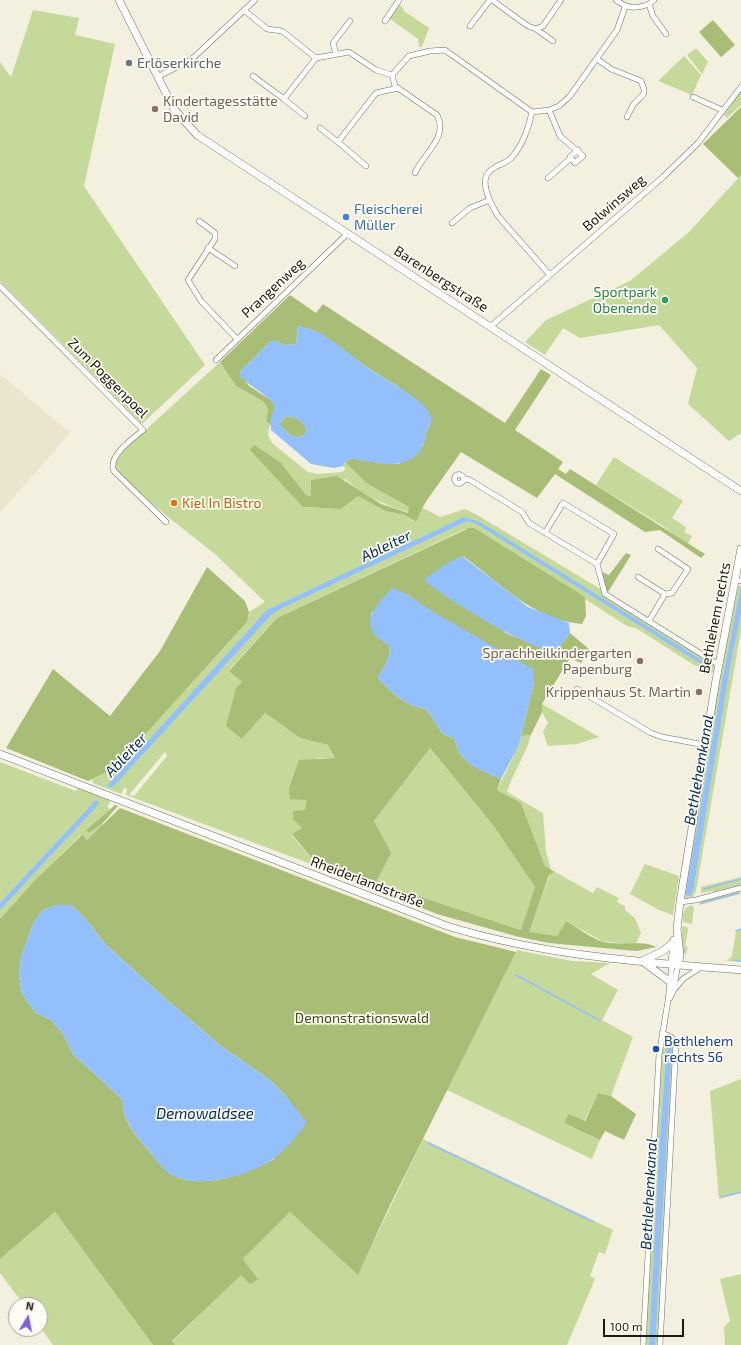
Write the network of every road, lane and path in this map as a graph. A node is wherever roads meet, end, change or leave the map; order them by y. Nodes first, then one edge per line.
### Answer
1 (119, 0) edge
2 (254, 0) edge
3 (399, 0) edge
4 (491, 0) edge
5 (561, 0) edge
6 (616, 0) edge
7 (654, 0) edge
8 (650, 4) junction
9 (626, 7) junction
10 (244, 10) junction
11 (350, 21) dead end
12 (385, 21) dead end
13 (470, 26) dead end
14 (536, 29) junction
15 (666, 34) dead end
16 (553, 41) dead end
17 (336, 54) junction
18 (316, 58) junction
19 (597, 59) junction
20 (392, 75) junction
21 (253, 76) dead end
22 (157, 77) junction
23 (741, 87) edge
24 (398, 88) junction
25 (693, 97) dead end
26 (284, 99) junction
27 (549, 110) junction
28 (722, 110) junction
29 (532, 112) junction
30 (304, 116) dead end
31 (627, 116) dead end
32 (320, 128) dead end
33 (338, 142) junction
34 (366, 166) dead end
35 (415, 173) dead end
36 (548, 178) dead end
37 (490, 200) junction
38 (199, 221) dead end
39 (452, 223) dead end
40 (347, 234) junction
41 (208, 248) junction
42 (236, 266) dead end
43 (549, 274) junction
44 (0, 286) edge
45 (490, 326) junction
46 (237, 339) junction
47 (216, 360) dead end
48 (464, 479) dead end
49 (741, 491) edge
50 (166, 522) dead end
51 (545, 533) junction
52 (741, 548) edge
53 (658, 549) dead end
54 (597, 564) junction
55 (638, 577) dead end
56 (738, 581) edge
57 (665, 594) junction
58 (648, 621) junction
59 (719, 665) junction
60 (577, 689) dead end
61 (705, 745) junction
62 (0, 754) edge
63 (741, 888) edge
64 (680, 902) junction
65 (677, 929) junction
66 (674, 942) junction
67 (642, 961) junction
68 (675, 964) junction
69 (701, 967) junction
70 (741, 970) edge
71 (669, 981) junction
72 (673, 992) junction
73 (668, 1001) junction
74 (662, 1033) junction
75 (642, 1345) edge
76 (660, 1345) edge

1 - 22 street, Barenbergstraße
2 - 10 street
3 - 12 street
4 - 13 street
4 - 14 street
5 - 14 street
6 - 9 street
7 - 8 street
8 - 9 street
8 - 15 street
9 - 19 street
10 - 18 street
10 - 22 street
11 - 17 street
14 - 16 street
17 - 18 street
17 - 20 street
18 - 26 street
19 - 27 street
19 - 31 street
20 - 24 street
20 - 29 street
21 - 26 street
22 - 40 street, Barenbergstraße
23 - 28 street, Bolwinsweg
24 - 33 street
24 - 35 street
25 - 28 street
26 - 30 street
27 - 29 street
27 - 36 street
28 - 43 street, Bolwinsweg
29 - 37 street
32 - 33 street
33 - 34 street
37 - 39 street
37 - 43 street
38 - 41 street
40 - 45 street, Barenbergstraße
40 - 46 street, Prangenweg
41 - 42 street
41 - 46 street
43 - 45 street, Bolwinsweg
44 - 50 street, Zum Poggenpoel
45 - 49 street, Barenbergstraße
46 - 47 street, Prangenweg
48 - 51 street
51 - 54 street
51 - 54 street
52 - 56 street, Bethlehem rechts
53 - 57 street
54 - 58 street
55 - 57 street
56 - 59 street, Bethlehem rechts
57 - 58 street
58 - 59 street
59 - 61 street, Bethlehem rechts
60 - 61 street
61 - 64 street, Bethlehem rechts
62 - 67 street, Rheiderlandstraße
63 - 64 street
64 - 65 street, Bethlehem rechts
65 - 66 street, Bethlehem rechts
65 - 68 street, Bethlehem rechts
66 - 67 street
66 - 68 street, Bethlehem rechts
67 - 68 street, Rheiderlandstraße
67 - 71 street
68 - 69 street, Rheiderlandstraße
68 - 71 street, Bethlehem rechts
68 - 72 street, Bethlehem rechts
69 - 70 street, Rheiderlandstraße
69 - 72 street, Bethlehem rechts
71 - 73 street, Bethlehem rechts
72 - 73 street, Bethlehem rechts
73 - 74 street, Bethlehem rechts
74 - 75 street, Bethlehem rechts
74 - 76 street

